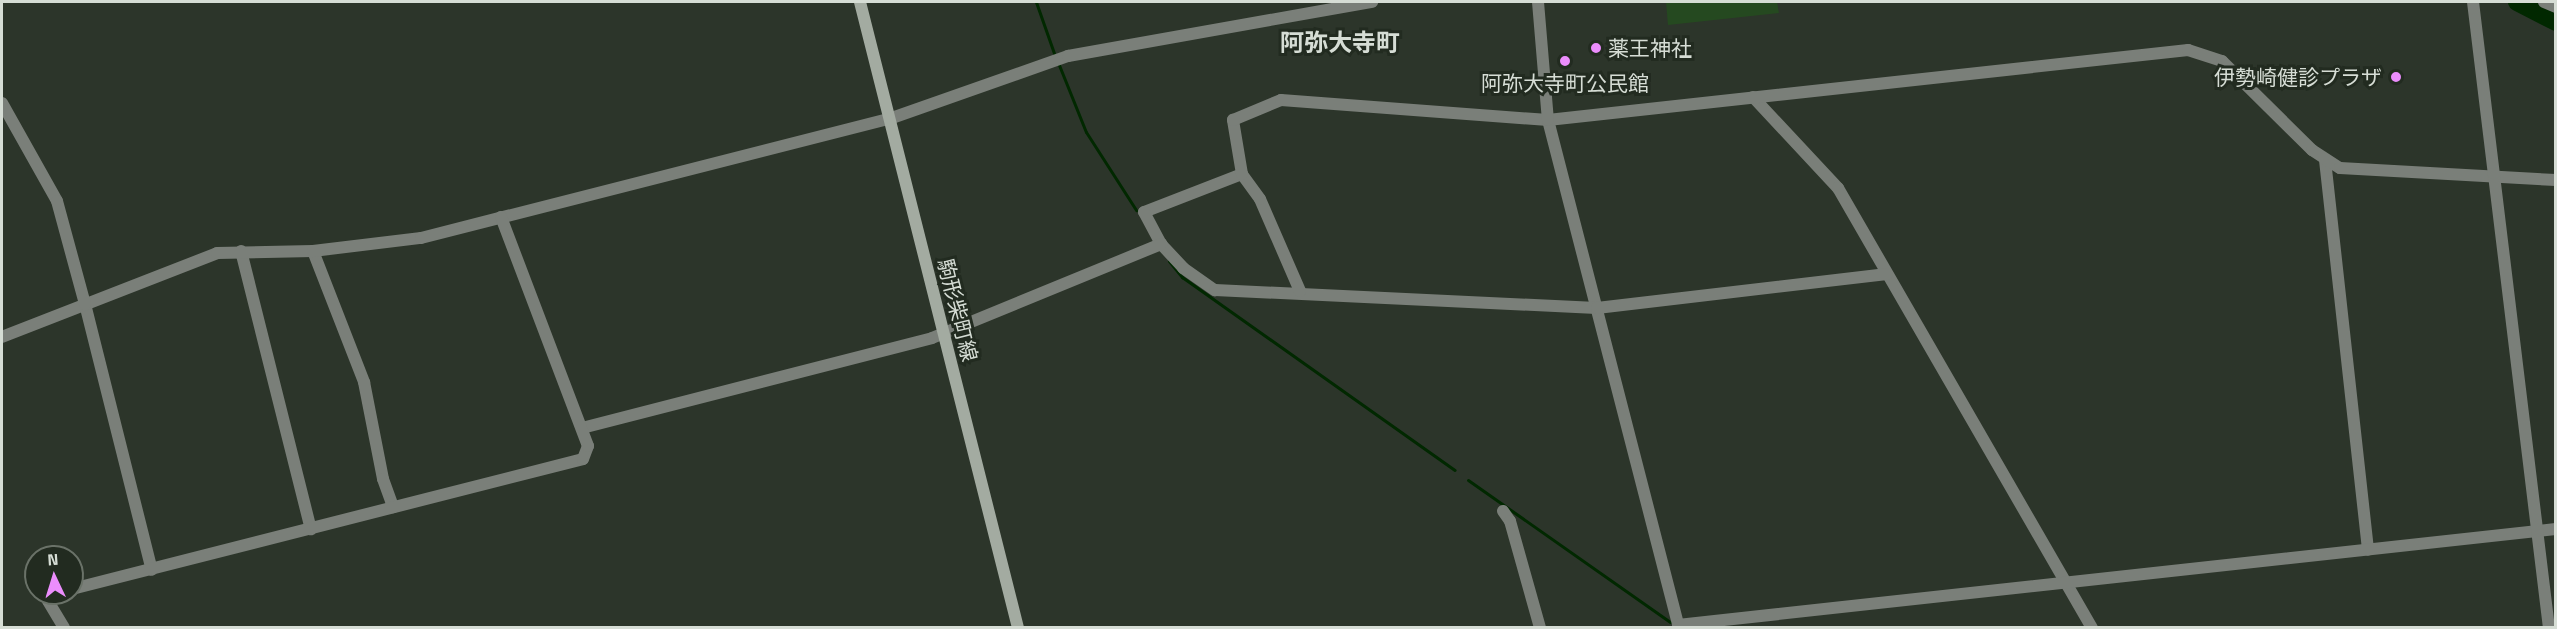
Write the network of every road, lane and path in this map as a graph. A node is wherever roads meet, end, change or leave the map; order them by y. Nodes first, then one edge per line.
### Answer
1 (860, 2) edge
2 (1372, 2) edge
3 (1538, 2) edge
4 (2473, 2) edge
5 (2544, 2) edge
6 (2556, 8) edge
7 (1753, 97) junction
8 (2, 103) edge
9 (889, 119) junction
10 (1548, 120) junction
11 (2325, 160) junction
12 (1242, 174) junction
13 (2497, 178) junction
14 (2556, 180) edge
15 (501, 217) junction
16 (1161, 244) junction
17 (241, 251) junction
18 (313, 251) junction
19 (1887, 274) junction
20 (1300, 291) junction
21 (85, 304) junction
22 (1597, 308) junction
23 (944, 333) junction
24 (2, 337) edge
25 (582, 428) junction
26 (393, 507) junction
27 (1503, 511) dead end
28 (310, 529) junction
29 (2556, 529) edge
30 (2538, 531) junction
31 (2368, 550) junction
32 (152, 570) junction
33 (2066, 582) junction
34 (84, 586) edge
35 (50, 605) edge
36 (1679, 626) edge
37 (64, 627) edge
38 (1018, 627) edge
39 (1540, 627) edge
40 (2092, 627) edge
41 (2548, 627) edge

1 - 9 main road, 駒形柴町線
2 - 9 street
3 - 10 street
4 - 13 street
5 - 6 street
7 - 10 street
7 - 11 street
7 - 19 street
8 - 21 street
9 - 15 street
9 - 23 main road, 駒形柴町線
10 - 12 street
10 - 22 street
11 - 13 street
11 - 31 street
12 - 16 street
12 - 20 street
13 - 14 street
13 - 30 street
15 - 18 street
15 - 25 street
16 - 20 street
16 - 23 street
17 - 18 street
17 - 21 street
17 - 28 street
18 - 26 street
19 - 22 street
19 - 33 street
20 - 22 street
21 - 24 street
21 - 32 street
22 - 36 street
23 - 25 street
23 - 38 main road, 駒形柴町線
25 - 26 street
26 - 28 street
27 - 39 street
28 - 32 street
29 - 30 street
30 - 31 street
30 - 41 street
31 - 33 street
32 - 34 street
33 - 36 street
33 - 40 street
35 - 37 street

